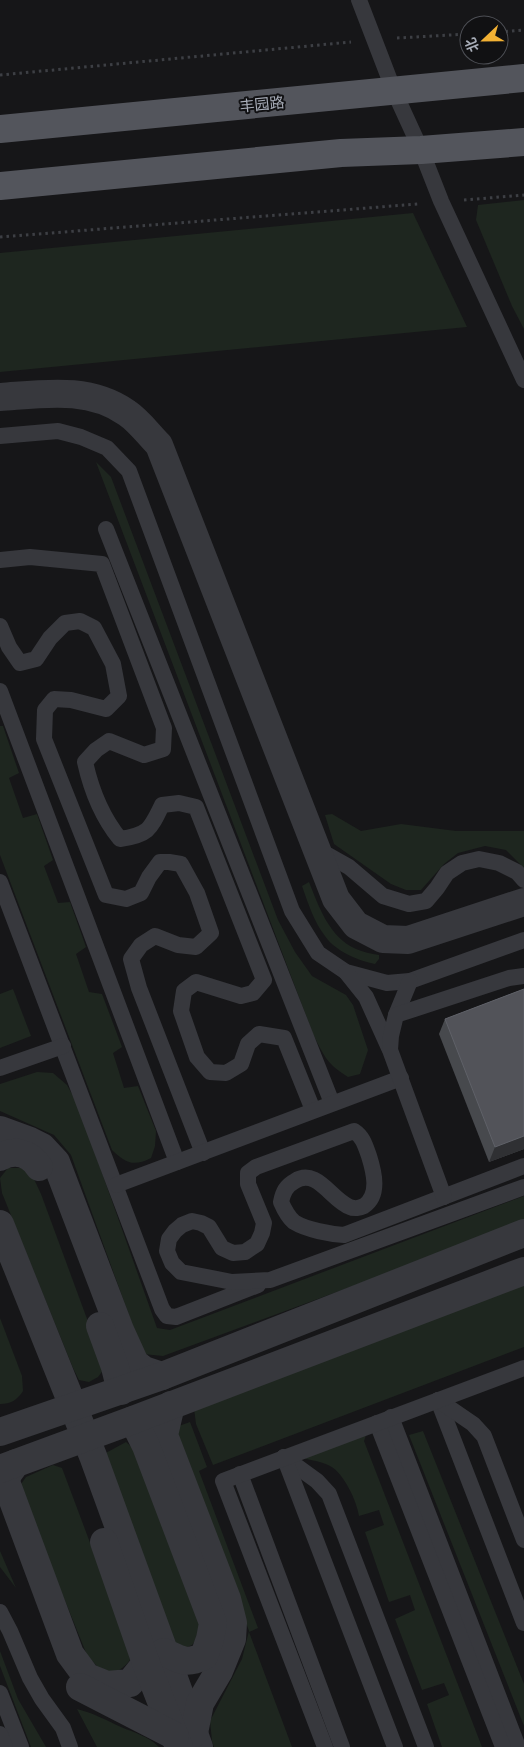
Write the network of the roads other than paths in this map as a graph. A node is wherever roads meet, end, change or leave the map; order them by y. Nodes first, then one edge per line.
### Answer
1 (359, 0) edge
2 (524, 78) edge
3 (394, 91) junction
4 (0, 128) edge
5 (524, 142) edge
6 (421, 150) junction
7 (0, 186) edge
8 (524, 380) edge
9 (0, 397) edge
10 (0, 436) edge
11 (106, 529) dead end
12 (0, 560) edge
13 (0, 626) edge
14 (0, 691) edge
15 (317, 850) junction
16 (524, 880) edge
17 (0, 882) edge
18 (524, 902) edge
19 (524, 940) edge
20 (346, 972) junction
21 (524, 976) edge
22 (410, 981) junction
23 (396, 1015) junction
24 (63, 1046) junction
25 (390, 1050) junction
26 (0, 1068) edge
27 (400, 1078) junction
28 (332, 1103) junction
29 (313, 1110) junction
30 (0, 1130) edge
31 (203, 1152) junction
32 (0, 1157) edge
33 (177, 1162) junction
34 (524, 1166) edge
35 (116, 1185) junction
36 (524, 1187) edge
37 (444, 1197) junction
38 (0, 1224) edge
39 (524, 1233) edge
40 (524, 1271) edge
41 (0, 1272) edge
42 (270, 1280) junction
43 (524, 1368) edge
44 (51, 1376) junction
45 (162, 1376) junction
46 (121, 1391) junction
47 (438, 1400) junction
48 (171, 1404) junction
49 (133, 1420) junction
50 (384, 1420) junction
51 (1, 1432) edge
52 (284, 1457) junction
53 (8, 1466) edge
54 (240, 1474) junction
55 (0, 1512) edge
56 (524, 1540) edge
57 (0, 1612) edge
58 (524, 1623) edge
59 (155, 1657) junction
60 (0, 1693) edge
61 (63, 1728) junction
62 (0, 1734) edge
63 (187, 1741) edge
64 (5, 1747) edge
65 (21, 1747) edge
66 (70, 1747) edge
67 (83, 1747) edge
68 (325, 1747) edge
69 (342, 1747) edge
70 (394, 1747) edge
71 (426, 1747) edge
72 (503, 1747) edge
73 (518, 1747) edge

1 - 3 lane
2 - 3 main road, 丰园路
3 - 4 main road, 丰园路
3 - 6 lane
5 - 6 main road
6 - 7 main road
6 - 8 lane
9 - 15 street
10 - 20 lane
11 - 28 lane
12 - 29 lane
13 - 31 lane
14 - 33 lane
15 - 16 lane
15 - 18 street
17 - 24 lane
19 - 22 lane
20 - 22 lane
20 - 25 lane
21 - 23 lane
22 - 23 lane
23 - 25 lane
24 - 26 lane
24 - 35 lane
25 - 27 lane
27 - 28 lane
27 - 37 lane
28 - 29 lane
29 - 31 lane
30 - 45 street
31 - 33 lane
32 - 46 street
33 - 35 lane
34 - 37 lane
35 - 42 lane
36 - 42 lane
37 - 42 lane
38 - 44 street
39 - 45 street
40 - 48 street
41 - 44 street
43 - 47 lane
44 - 59 street
45 - 46 street
46 - 51 street
47 - 50 lane
47 - 56 lane
47 - 58 lane
48 - 49 street
48 - 63 street
49 - 53 street
49 - 59 street
50 - 52 lane
50 - 72 lane
50 - 73 lane
52 - 54 lane
52 - 70 lane
52 - 71 lane
53 - 59 street
54 - 68 lane
54 - 69 lane
55 - 63 street
57 - 61 lane
59 - 63 street
60 - 65 lane
61 - 66 lane
61 - 67 lane
62 - 64 lane

